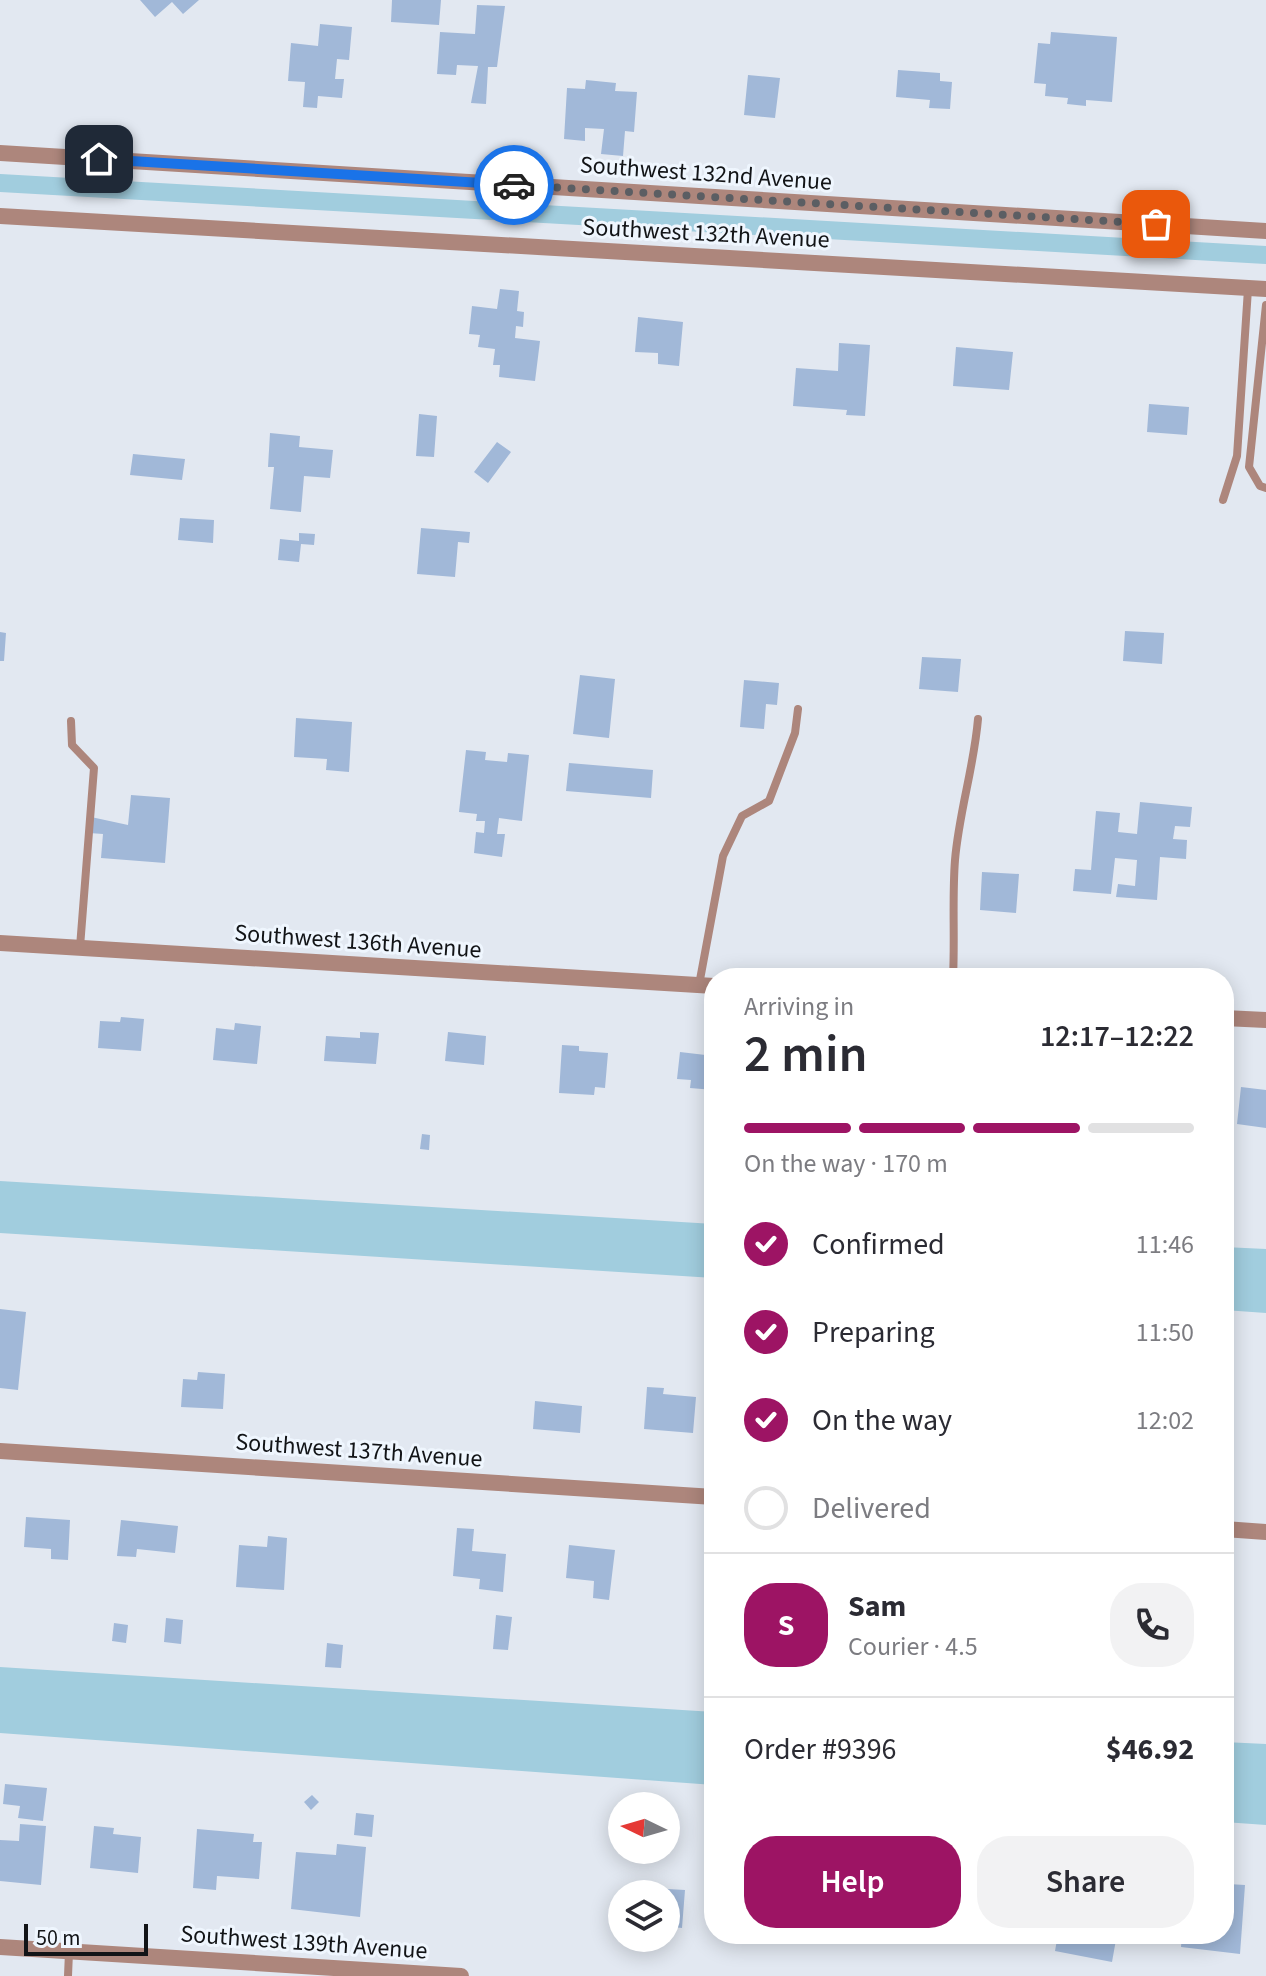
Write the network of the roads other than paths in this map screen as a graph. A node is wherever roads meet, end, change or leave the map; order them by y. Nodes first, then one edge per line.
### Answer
1 (0, 153) edge
2 (0, 216) edge
3 (1266, 231) edge
4 (1248, 289) junction
5 (1266, 289) edge
6 (1266, 305) edge
7 (1266, 488) edge
8 (1223, 500) dead end
9 (798, 709) dead end
10 (978, 719) dead end
11 (71, 721) dead end
12 (0, 943) edge
13 (80, 948) junction
14 (708, 968) edge
15 (953, 968) edge
16 (704, 986) edge
17 (1234, 1018) edge
18 (1266, 1020) edge
19 (0, 1451) edge
20 (704, 1496) edge
21 (1234, 1530) edge
22 (1266, 1532) edge
23 (0, 1947) edge
24 (69, 1951) junction
25 (68, 1976) edge
26 (461, 1976) edge

1 - 3 street, Southwest 132nd Avenue
2 - 4 street, Southwest 132th Avenue
4 - 5 street, Southwest 132th Avenue
4 - 8 lane
6 - 7 lane
9 - 14 lane
10 - 15 lane
11 - 13 lane
12 - 13 street, Southwest 136th Avenue
13 - 16 street, Southwest 136th Avenue
17 - 18 street
19 - 20 street, Southwest 137th Avenue
21 - 22 street
23 - 24 street, Southwest 139th Avenue
24 - 25 lane
24 - 26 street, Southwest 139th Avenue

